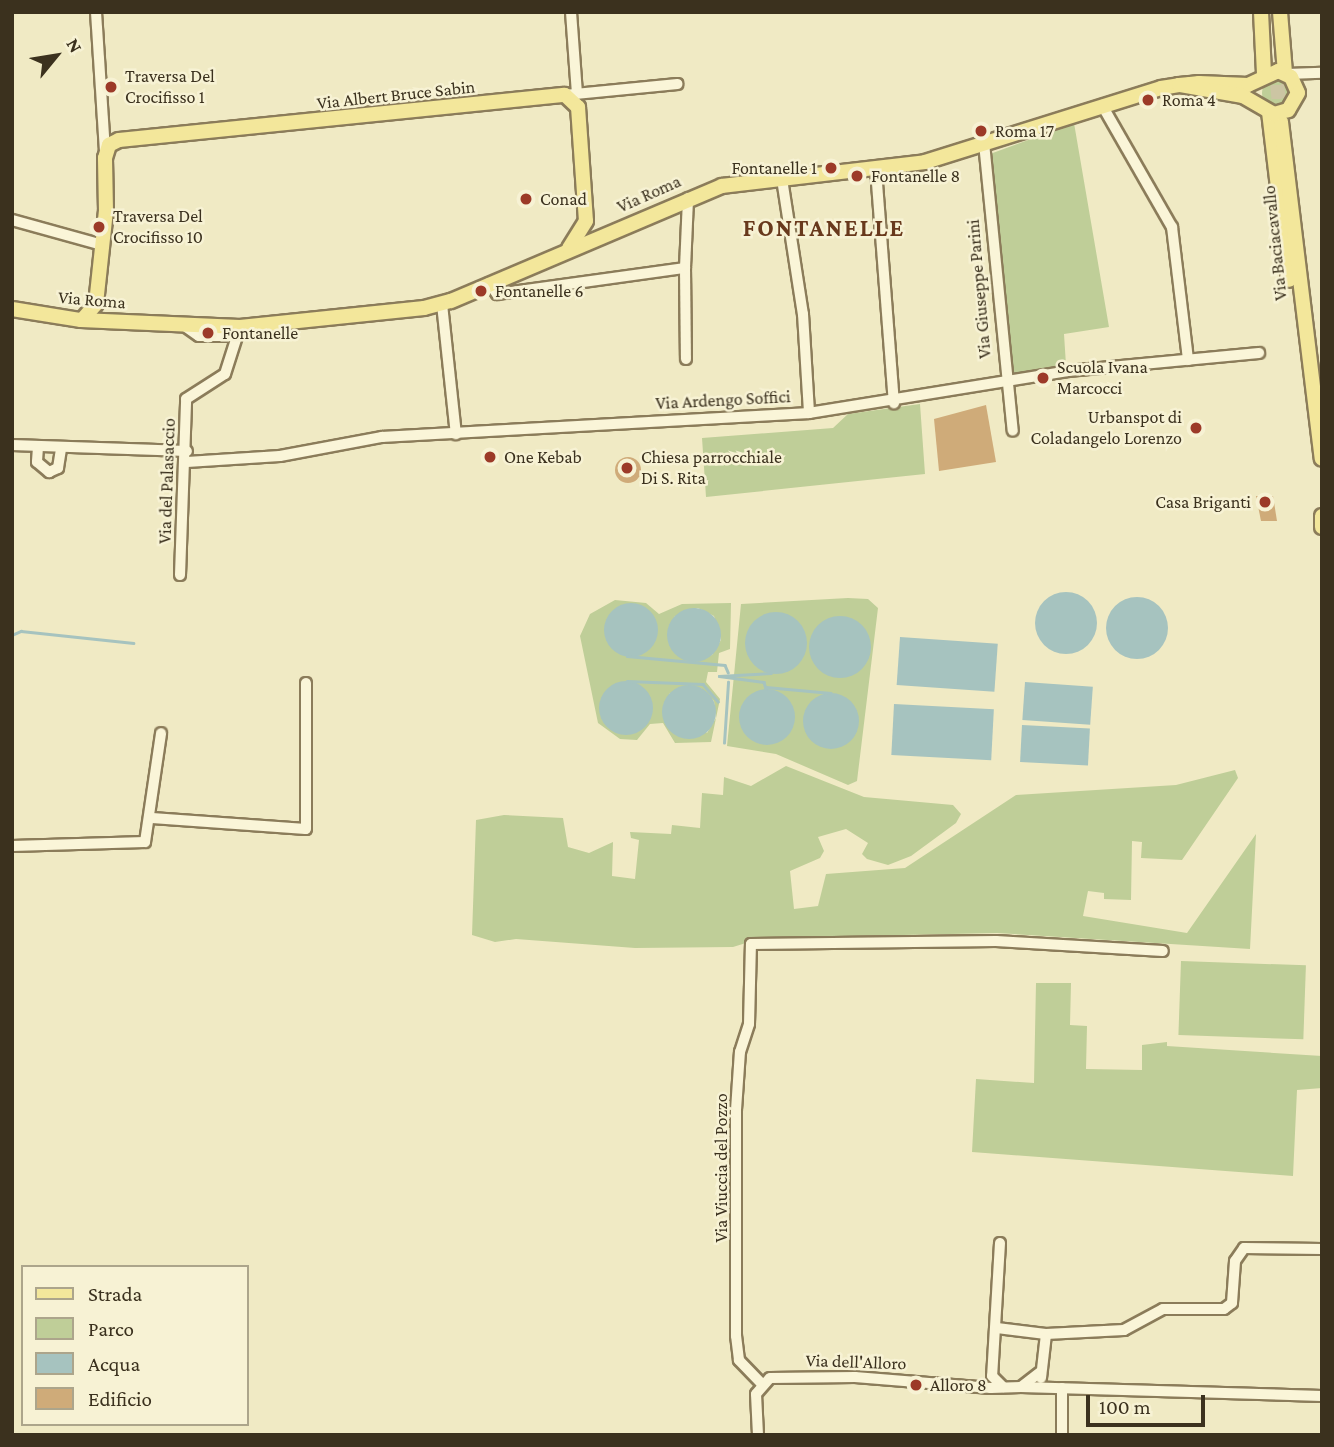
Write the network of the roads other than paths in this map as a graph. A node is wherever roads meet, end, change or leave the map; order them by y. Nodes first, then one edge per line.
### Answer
1 (96, 12) edge
2 (571, 12) edge
3 (1261, 12) edge
4 (1272, 12) edge
5 (1280, 12) edge
6 (1274, 73) junction
7 (1319, 73) edge
8 (677, 84) dead end
9 (1179, 85) junction
10 (1297, 89) junction
11 (573, 99) junction
12 (1102, 104) junction
13 (1274, 112) junction
14 (104, 123) junction
15 (119, 140) junction
16 (984, 143) junction
17 (105, 158) junction
18 (876, 170) junction
19 (782, 179) junction
20 (688, 198) junction
21 (12, 220) edge
22 (586, 221) junction
23 (614, 231) junction
24 (102, 245) junction
25 (562, 253) junction
26 (685, 268) junction
27 (489, 283) junction
28 (96, 304) junction
29 (442, 304) junction
30 (12, 309) edge
31 (81, 320) junction
32 (110, 322) junction
33 (239, 331) junction
34 (1259, 353) dead end
35 (686, 359) dead end
36 (1188, 360) junction
37 (1004, 380) junction
38 (894, 403) junction
39 (809, 413) junction
40 (1013, 431) dead end
41 (456, 434) junction
42 (12, 445) edge
43 (38, 447) junction
44 (61, 448) junction
45 (187, 457) junction
46 (1322, 459) edge
47 (1322, 516) edge
48 (1322, 527) edge
49 (180, 575) dead end
50 (306, 682) dead end
51 (161, 733) dead end
52 (152, 818) junction
53 (12, 846) edge
54 (1163, 951) dead end
55 (1000, 1243) dead end
56 (1322, 1250) edge
57 (997, 1328) junction
58 (1046, 1334) junction
59 (1039, 1373) junction
60 (761, 1383) junction
61 (1003, 1387) junction
62 (1021, 1387) junction
63 (1049, 1388) junction
64 (1062, 1388) junction
65 (1322, 1396) edge
66 (758, 1435) edge
67 (1062, 1435) edge

1 - 14 street
2 - 11 street
3 - 6 main road
4 - 6 main road
5 - 6 main road
6 - 7 street, Via Roma
6 - 9 main road, Via Roma
6 - 10 main road
6 - 13 main road
7 - 10 street, Via Roma
8 - 11 street
9 - 12 main road, Via Roma
9 - 13 main road, Via Roma
10 - 13 main road, Via Roma
11 - 15 main road, Via Albert Bruce Sabin
11 - 22 main road
12 - 16 main road, Via Roma
12 - 36 street
13 - 46 main road
14 - 15 street
14 - 17 street
15 - 17 main road
16 - 18 main road, Via Roma
16 - 37 street, Via Giuseppe Parini
17 - 24 main road
18 - 19 main road, Via Roma
18 - 38 street
19 - 20 main road, Via Roma
19 - 39 street
20 - 23 main road, Via Roma
20 - 26 street
21 - 24 street
22 - 23 main road
22 - 25 main road
23 - 25 main road, Via Roma
24 - 28 main road
25 - 27 main road, Via Roma
26 - 27 street
26 - 35 street
27 - 29 main road, Via Roma
28 - 31 main road
28 - 32 main road
29 - 33 main road, Via Roma
29 - 41 street
30 - 31 main road, Via Roma
31 - 32 main road, Via Roma
32 - 33 main road, Via Roma
33 - 45 street, Via del Palasaccio
34 - 36 street, Via Ardengo Soffici
36 - 37 street, Via Ardengo Soffici
37 - 38 street, Via Ardengo Soffici
37 - 40 street, Via Giuseppe Parini
38 - 39 street, Via Ardengo Soffici
39 - 41 street, Via Ardengo Soffici
41 - 45 street, Via Ardengo Soffici
42 - 43 street, Via Ardengo Soffici
43 - 44 street, Via Ardengo Soffici
43 - 44 street
44 - 45 street, Via Ardengo Soffici
45 - 49 street, Via del Palasaccio
47 - 48 main road
50 - 52 street
51 - 52 street
52 - 53 street
54 - 60 street, Via Viuccia del Pozzo
55 - 57 street
56 - 58 street
57 - 58 street
57 - 61 street
58 - 59 street
59 - 62 street
59 - 63 street
60 - 61 street, Via dell'Alloro
60 - 66 street
61 - 62 street, Via dell'Alloro
62 - 63 street, Via dell'Alloro
63 - 64 street, Via dell'Alloro
64 - 65 street, Via dell'Alloro
64 - 67 street

